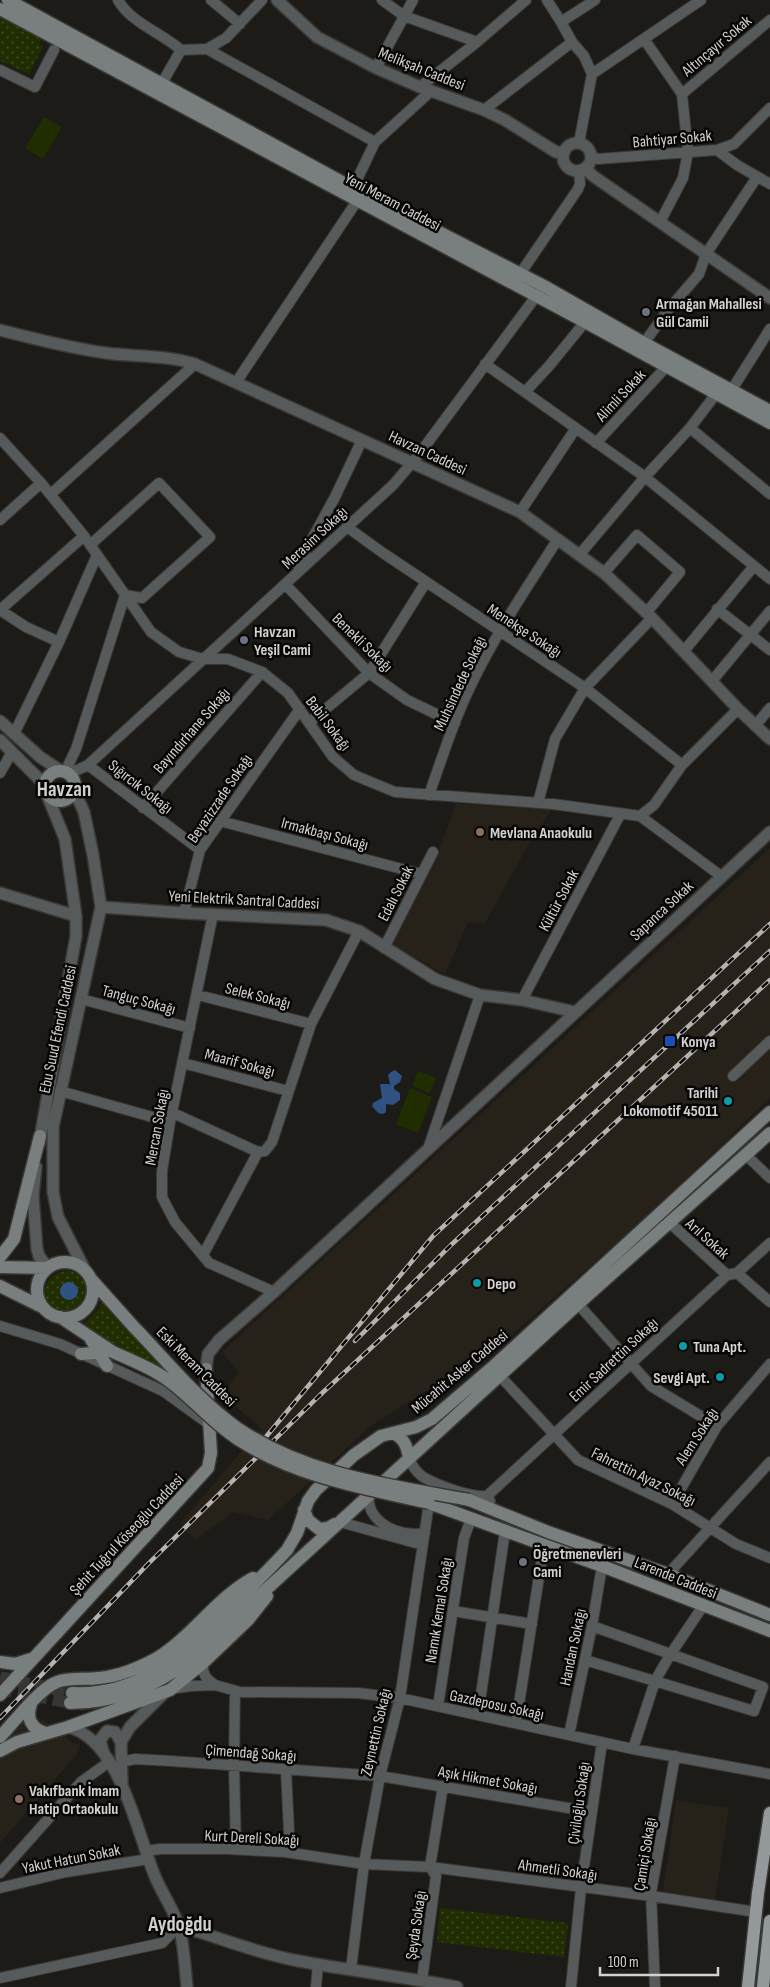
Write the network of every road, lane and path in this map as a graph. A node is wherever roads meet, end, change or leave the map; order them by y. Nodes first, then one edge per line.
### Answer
1 (118, 0) edge
2 (211, 0) edge
3 (262, 0) edge
4 (277, 0) edge
5 (382, 0) edge
6 (413, 0) edge
7 (526, 0) edge
8 (546, 0) edge
9 (595, 0) edge
10 (701, 0) edge
11 (16, 2) edge
12 (0, 9) edge
13 (404, 16) junction
14 (770, 20) edge
15 (561, 22) junction
16 (240, 24) junction
17 (644, 39) junction
18 (477, 42) junction
19 (572, 42) junction
20 (207, 49) junction
21 (54, 50) dead end
22 (182, 50) junction
23 (376, 68) junction
24 (0, 70) edge
25 (592, 74) junction
26 (162, 84) junction
27 (420, 86) junction
28 (431, 91) junction
29 (682, 94) junction
30 (770, 108) edge
31 (484, 110) junction
32 (375, 142) junction
33 (579, 143) junction
34 (717, 150) junction
35 (688, 152) junction
36 (564, 153) junction
37 (591, 156) junction
38 (582, 169) junction
39 (757, 177) junction
40 (770, 184) edge
41 (353, 188) junction
42 (357, 201) junction
43 (660, 222) junction
44 (706, 254) junction
45 (520, 274) junction
46 (540, 292) junction
47 (770, 298) edge
48 (585, 322) junction
49 (770, 329) edge
50 (0, 330) edge
51 (644, 343) junction
52 (195, 364) junction
53 (485, 364) junction
54 (666, 367) junction
55 (237, 381) junction
56 (731, 391) junction
57 (525, 392) junction
58 (716, 394) junction
59 (770, 411) edge
60 (770, 423) edge
61 (576, 428) junction
62 (690, 428) junction
63 (362, 440) junction
64 (1, 442) edge
65 (596, 443) junction
66 (411, 463) junction
67 (645, 477) junction
68 (41, 483) junction
69 (51, 494) junction
70 (770, 494) edge
71 (520, 512) junction
72 (0, 520) edge
73 (347, 527) junction
74 (558, 539) junction
75 (87, 541) junction
76 (580, 554) junction
77 (97, 555) junction
78 (754, 566) junction
79 (299, 572) junction
80 (604, 573) junction
81 (770, 579) edge
82 (426, 582) junction
83 (285, 584) junction
84 (125, 595) junction
85 (717, 609) junction
86 (0, 610) edge
87 (770, 611) edge
88 (649, 615) junction
89 (499, 631) junction
90 (751, 635) junction
91 (59, 642) junction
92 (770, 650) edge
93 (684, 651) junction
94 (204, 660) junction
95 (262, 672) junction
96 (369, 673) junction
97 (712, 681) junction
98 (585, 688) junction
99 (770, 708) edge
100 (300, 709) junction
101 (738, 709) junction
102 (0, 721) edge
103 (310, 722) junction
104 (455, 723) junction
105 (756, 726) junction
106 (14, 734) junction
107 (770, 739) edge
108 (0, 740) edge
109 (12, 752) junction
110 (88, 765) junction
111 (682, 765) junction
112 (0, 772) edge
113 (65, 772) junction
114 (46, 790) junction
115 (74, 790) junction
116 (429, 795) junction
117 (538, 803) junction
118 (143, 808) junction
119 (621, 813) junction
120 (640, 816) junction
121 (220, 821) junction
122 (770, 832) edge
123 (200, 850) junction
124 (433, 852) dead end
125 (422, 874) junction
126 (721, 876) junction
127 (0, 893) edge
128 (100, 907) junction
129 (184, 913) junction
130 (213, 914) junction
131 (76, 916) junction
132 (358, 930) junction
133 (384, 948) junction
134 (198, 995) junction
135 (480, 995) junction
136 (81, 999) junction
137 (522, 1000) junction
138 (576, 1012) junction
139 (311, 1024) junction
140 (190, 1028) junction
141 (770, 1041) edge
142 (183, 1063) junction
143 (733, 1076) dead end
144 (60, 1090) junction
145 (288, 1091) junction
146 (770, 1112) edge
147 (172, 1117) junction
148 (770, 1133) edge
149 (40, 1136) junction
150 (428, 1149) junction
151 (258, 1152) junction
152 (746, 1155) junction
153 (770, 1178) edge
154 (670, 1223) junction
155 (770, 1243) edge
156 (203, 1255) junction
157 (0, 1257) edge
158 (0, 1266) edge
159 (48, 1268) junction
160 (732, 1274) junction
161 (88, 1276) junction
162 (0, 1286) edge
163 (274, 1292) junction
164 (770, 1302) edge
165 (578, 1304) junction
166 (44, 1308) junction
167 (60, 1317) junction
168 (0, 1326) edge
169 (89, 1336) junction
170 (98, 1352) junction
171 (113, 1352) junction
172 (81, 1354) junction
173 (631, 1364) junction
174 (770, 1364) edge
175 (107, 1366) junction
176 (206, 1369) joint
177 (500, 1376) junction
178 (210, 1425) junction
179 (717, 1426) junction
180 (393, 1433) junction
181 (554, 1434) junction
182 (409, 1458) junction
183 (770, 1462) edge
184 (766, 1475) edge
185 (368, 1496) junction
186 (469, 1500) joint
187 (485, 1501) junction
188 (429, 1503) junction
189 (672, 1504) junction
190 (304, 1510) junction
191 (471, 1518) junction
192 (340, 1522) junction
193 (710, 1526) junction
194 (505, 1531) junction
195 (424, 1533) junction
196 (423, 1545) junction
197 (544, 1545) junction
198 (770, 1558) edge
199 (602, 1566) junction
200 (267, 1572) junction
201 (668, 1574) junction
202 (280, 1575) junction
203 (703, 1606) junction
204 (453, 1611) junction
205 (770, 1615) edge
206 (493, 1616) junction
207 (532, 1624) junction
208 (592, 1626) junction
209 (770, 1631) edge
210 (670, 1655) junction
211 (34, 1658) junction
212 (585, 1660) junction
213 (0, 1662) edge
214 (203, 1663) junction
215 (655, 1681) junction
216 (214, 1685) junction
217 (167, 1691) junction
218 (235, 1691) junction
219 (0, 1695) edge
220 (400, 1698) junction
221 (31, 1704) junction
222 (438, 1706) junction
223 (478, 1715) junction
224 (516, 1723) junction
225 (68, 1728) junction
226 (46, 1733) junction
227 (569, 1735) junction
228 (0, 1737) edge
229 (121, 1742) junction
230 (602, 1742) junction
231 (633, 1749) junction
232 (0, 1751) edge
233 (675, 1756) junction
234 (106, 1757) junction
235 (121, 1762) junction
236 (234, 1766) junction
237 (286, 1770) junction
238 (770, 1774) edge
239 (380, 1776) junction
240 (122, 1785) junction
241 (443, 1786) junction
242 (592, 1812) junction
243 (770, 1813) edge
244 (236, 1849) junction
245 (290, 1852) junction
246 (147, 1855) junction
247 (360, 1863) junction
248 (430, 1867) junction
249 (0, 1873) edge
250 (0, 1888) edge
251 (581, 1888) junction
252 (651, 1896) junction
253 (756, 1912) junction
254 (770, 1921) edge
255 (179, 1926) junction
256 (318, 1964) junction
257 (352, 1969) junction
258 (0, 1978) edge
259 (422, 1980) junction
260 (449, 1986) edge
261 (187, 1987) edge
262 (316, 1987) edge
263 (571, 1987) edge
264 (655, 1987) edge
265 (748, 1987) edge
266 (763, 1987) edge

1 - 22 street
2 - 16 street
3 - 16 street
4 - 23 street, Melikşah Caddesi
5 - 13 street
6 - 13 street
7 - 18 street
8 - 15 street
9 - 15 street
10 - 17 street
11 - 26 main road, Yeni Meram Caddesi
12 - 42 main road, Yeni Meram Caddesi
13 - 18 street
13 - 23 street
14 - 29 street, Altınçayır Sokak
15 - 19 street
16 - 20 street
17 - 25 street
17 - 29 street
18 - 27 street
19 - 25 street
19 - 31 street
20 - 22 street
20 - 32 street
21 - 24 street
22 - 26 street
23 - 27 street, Melikşah Caddesi
25 - 33 street
26 - 41 main road, Yeni Meram Caddesi
27 - 28 street, Melikşah Caddesi
28 - 31 street, Melikşah Caddesi
28 - 32 street
29 - 35 street
30 - 34 street, Bahtiyar Sokak
31 - 36 street, Melikşah Caddesi
32 - 41 street
33 - 36 street
33 - 37 street
34 - 35 street, Bahtiyar Sokak
34 - 39 street
35 - 37 street, Bahtiyar Sokak
35 - 43 street
36 - 38 street, Melikşah Caddesi
37 - 38 street
38 - 43 street, Melikşah Caddesi
38 - 45 street
39 - 40 street
39 - 44 street
41 - 45 main road, Yeni Meram Caddesi
42 - 46 main road, Yeni Meram Caddesi
42 - 55 street
43 - 44 street, Melikşah Caddesi
44 - 47 street, Melikşah Caddesi
44 - 51 street
45 - 46 main road, Yeni Meram Caddesi
46 - 48 main road, Yeni Meram Caddesi
46 - 51 main road, Yeni Meram Caddesi
46 - 53 street, Merasim Sokağı
48 - 54 main road, Yeni Meram Caddesi
48 - 57 street
49 - 56 street
50 - 52 street, Havzan Caddesi
51 - 56 main road, Yeni Meram Caddesi
52 - 55 street, Havzan Caddesi
52 - 69 street
53 - 57 street
53 - 66 street, Merasim Sokağı
54 - 58 main road, Yeni Meram Caddesi
54 - 65 street, Alimli Sokak
55 - 63 street, Havzan Caddesi
56 - 59 main road, Yeni Meram Caddesi
57 - 61 street
58 - 60 main road, Yeni Meram Caddesi
58 - 62 street
61 - 65 street
61 - 71 street
62 - 67 street
62 - 70 street
63 - 66 street, Havzan Caddesi
63 - 79 street
64 - 68 street, Babil Sokağı
65 - 67 street
66 - 71 street, Havzan Caddesi
66 - 73 street, Merasim Sokağı
67 - 76 street
67 - 78 street
68 - 69 street, Babil Sokağı
68 - 72 street
69 - 75 street, Babil Sokağı
71 - 74 street, Havzan Caddesi
73 - 79 street, Merasim Sokağı
73 - 82 street, Menekşe Sokağı
74 - 76 street, Havzan Caddesi
74 - 89 street, Muhsindede Sokağı
75 - 77 street, Babil Sokağı
75 - 84 street
75 - 86 street
76 - 80 street, Havzan Caddesi
77 - 84 street, Babil Sokağı
77 - 91 street
78 - 81 street
78 - 85 street
79 - 83 street, Merasim Sokağı
80 - 88 street, Havzan Caddesi
80 - 88 street
82 - 89 street, Menekşe Sokağı
82 - 96 street
83 - 94 street, Merasim Sokağı
83 - 96 street, Benekli Sokağı
84 - 94 street, Babil Sokağı
84 - 113 street
85 - 90 street
85 - 93 street
86 - 91 street
87 - 90 street
88 - 93 street, Havzan Caddesi
88 - 98 street
89 - 98 street, Menekşe Sokağı
89 - 104 street, Muhsindede Sokağı
90 - 92 street
90 - 97 street
91 - 106 street
93 - 97 street, Havzan Caddesi
94 - 95 street, Babil Sokağı
94 - 110 street, Merasim Sokağı
95 - 100 street, Babil Sokağı
95 - 118 street, Bayındırhane Sokağı
96 - 103 street
96 - 104 street, Benekli Sokağı
97 - 101 street, Havzan Caddesi
98 - 111 street, Menekşe Sokağı
98 - 117 street
99 - 105 street
100 - 103 street, Babil Sokağı
100 - 121 street, Beyazizzade Sokağı
101 - 105 street, Havzan Caddesi
101 - 111 street
102 - 106 street
103 - 116 street, Babil Sokağı
104 - 116 street, Muhsindede Sokağı
105 - 107 street, Havzan Caddesi
106 - 113 street
108 - 109 street, Ebu Suud Efendi Caddesi
109 - 112 street
109 - 114 street, Ebu Suud Efendi Caddesi
110 - 113 street, Merasim Sokağı
110 - 118 street, Sığırcık Sokağı
111 - 120 street
113 - 114 main road
113 - 115 main road
114 - 115 main road
114 - 131 street, Ebu Suud Efendi Caddesi
115 - 128 street, Ebu Suud Efendi Caddesi
116 - 117 street, Babil Sokağı
117 - 119 street, Babil Sokağı
118 - 123 street, Sığırcık Sokağı
119 - 120 street, Babil Sokağı
119 - 137 street, Kültür Sokak
120 - 126 street, Babil Sokağı
121 - 123 street, Beyazizzade Sokağı
121 - 125 street, Irmakbaşı Sokağı
122 - 126 street, Sapanca Sokak
123 - 129 street, Beyazizzade Sokağı
124 - 125 street, Edalı Sokak
125 - 133 street, Edalı Sokak
126 - 138 street, Sapanca Sokak
127 - 131 street
128 - 129 street, Yeni Elektrik Santral Caddesi
128 - 136 street, Ebu Suud Efendi Caddesi
129 - 130 street, Yeni Elektrik Santral Caddesi
130 - 132 street, Yeni Elektrik Santral Caddesi
130 - 134 street, Mercan Sokağı
131 - 149 street, Ebu Suud Efendi Caddesi
132 - 133 street, Yeni Elektrik Santral Caddesi
132 - 139 street
133 - 135 street, Yeni Elektrik Santral Caddesi
134 - 139 street, Selek Sokağı
134 - 140 street, Mercan Sokağı
135 - 137 street, Yeni Elektrik Santral Caddesi
135 - 150 street
136 - 140 street, Tanguç Sokağı
136 - 144 street, Ebu Suud Efendi Caddesi
137 - 138 street, Yeni Elektrik Santral Caddesi
138 - 150 street, Sapanca Sokak
139 - 145 street
140 - 142 street, Mercan Sokağı
141 - 143 street
142 - 145 street, Maarif Sokağı
142 - 147 street, Mercan Sokağı
144 - 147 street
144 - 161 street, Ebu Suud Efendi Caddesi
145 - 151 street
146 - 180 main road, Mücahit Asker Caddesi
147 - 151 street
147 - 156 street, Mercan Sokağı
148 - 152 main road, Mücahit Asker Caddesi
149 - 157 main road
149 - 159 street, Ebu Suud Efendi Caddesi
150 - 163 street, Sapanca Sokak
151 - 156 street
152 - 153 street
152 - 154 main road, Mücahit Asker Caddesi
154 - 160 street, Arıl Sokak
154 - 165 main road, Mücahit Asker Caddesi
155 - 160 street, Emir Sadrettin Sokağı
156 - 163 street, Mercan Sokağı
158 - 159 main road
159 - 161 main road
159 - 166 main road
160 - 164 street, Arıl Sokak
160 - 173 street, Emir Sadrettin Sokağı
161 - 167 main road
161 - 186 main road, Eski Meram Caddesi, bridge
162 - 166 main road
163 - 176 street, Sapanca Sokak
165 - 173 street
165 - 177 main road, Mücahit Asker Caddesi
166 - 167 main road
167 - 169 main road, Eski Meram Caddesi
168 - 172 street
169 - 170 main road
169 - 171 main road, Eski Meram Caddesi
170 - 171 main road
170 - 172 main road
170 - 175 main road
171 - 188 main road, Eski Meram Caddesi, bridge
172 - 175 street
173 - 179 street
173 - 181 street, Emir Sadrettin Sokağı
174 - 179 street, Alem Sokağı
175 - 178 street
176 - 178 main road, Şehit Tuğrul Köseoğlu Caddesi
177 - 181 street, Fahrettin Ayaz Sokağı
177 - 182 main road, Mücahit Asker Caddesi
178 - 211 main road, Şehit Tuğrul Köseoğlu Caddesi
179 - 189 street, Alem Sokağı
180 - 182 main road
180 - 190 main road, Mücahit Asker Caddesi
181 - 187 street, Emir Sadrettin Sokağı
181 - 189 street, Fahrettin Ayaz Sokağı
182 - 185 main road, Mücahit Asker Caddesi
182 - 187 street
183 - 184 street
184 - 193 street
185 - 192 main road, Mücahit Asker Caddesi
185 - 195 street
186 - 187 main road, Larende Caddesi
187 - 201 main road, Larende Caddesi
188 - 191 main road, Larende Caddesi
188 - 195 street, Zeynettin Sokağı
189 - 193 street, Fahrettin Ayaz Sokağı
190 - 192 main road
190 - 200 main road, Mücahit Asker Caddesi
191 - 194 main road, Larende Caddesi
191 - 204 street, Namık Kemal Sokağı
192 - 196 street
192 - 202 main road, Mücahit Asker Caddesi
193 - 198 street, Fahrettin Ayaz Sokağı
193 - 201 street
194 - 197 main road, Larende Caddesi
194 - 206 street
195 - 196 street, Zeynettin Sokağı
196 - 220 street, Zeynettin Sokağı
197 - 199 main road, Larende Caddesi
197 - 207 street
199 - 203 main road, Larende Caddesi
199 - 208 street, Handan Sokağı
200 - 202 main road, Mücahit Asker Caddesi
200 - 221 main road
201 - 205 main road, Larende Caddesi
202 - 214 main road
203 - 209 main road, Larende Caddesi
203 - 210 street
204 - 206 street
204 - 222 street, Namık Kemal Sokağı
206 - 207 street
206 - 223 street
207 - 224 street
208 - 210 street
208 - 212 street, Handan Sokağı
210 - 215 street
210 - 215 street
211 - 213 main road
211 - 219 main road, Şehit Tuğrul Köseoğlu Caddesi
212 - 215 street
212 - 227 street, Handan Sokağı
214 - 216 street
214 - 217 main road
215 - 231 street
216 - 217 street, Gazdeposu Sokağı
216 - 218 street, Gazdeposu Sokağı
217 - 225 main road
217 - 229 street
218 - 220 street, Gazdeposu Sokağı
218 - 236 street
220 - 222 street, Gazdeposu Sokağı
220 - 239 street, Zeynettin Sokağı
221 - 226 main road
221 - 228 main road
222 - 223 street, Gazdeposu Sokağı
223 - 224 street, Gazdeposu Sokağı
224 - 227 street, Gazdeposu Sokağı
225 - 226 main road
225 - 234 street
226 - 232 main road
227 - 230 street, Gazdeposu Sokağı
229 - 234 street
229 - 235 street
230 - 231 street, Gazdeposu Sokağı
230 - 242 street, Çiviloğlu Sokağı
231 - 233 street, Gazdeposu Sokağı
233 - 238 street, Gazdeposu Sokağı
233 - 252 street, Çamiçi Sokağı
234 - 240 street
234 - 249 street
235 - 236 street, Çimendağ Sokağı
235 - 240 street
236 - 237 street, Çimendağ Sokağı
236 - 244 street
237 - 239 street, Çimendağ Sokağı
237 - 245 street
239 - 241 street, Aşık Hikmet Sokağı
239 - 247 street, Zeynettin Sokağı
240 - 246 street
241 - 242 street, Aşık Hikmet Sokağı
241 - 248 street, Şeyda Sokağı
242 - 251 street, Çiviloğlu Sokağı
243 - 253 main road
244 - 245 street, Kurt Dereli Sokağı
244 - 246 street, Kurt Dereli Sokağı
245 - 247 street, Kurt Dereli Sokağı
246 - 250 street, Yakut Hatun Sokak
246 - 255 street
247 - 248 street, Ahmetli Sokağı
247 - 257 street, Zeynettin Sokağı
248 - 251 street, Ahmetli Sokağı
248 - 259 street, Şeyda Sokağı
251 - 252 street, Ahmetli Sokağı
251 - 263 street, Çiviloğlu Sokağı
252 - 253 street, Ahmetli Sokağı
252 - 264 street, Çamiçi Sokağı
253 - 265 main road
254 - 266 main road
255 - 256 street
255 - 258 street
255 - 261 street
256 - 257 street
256 - 262 street
257 - 259 street
259 - 260 street

